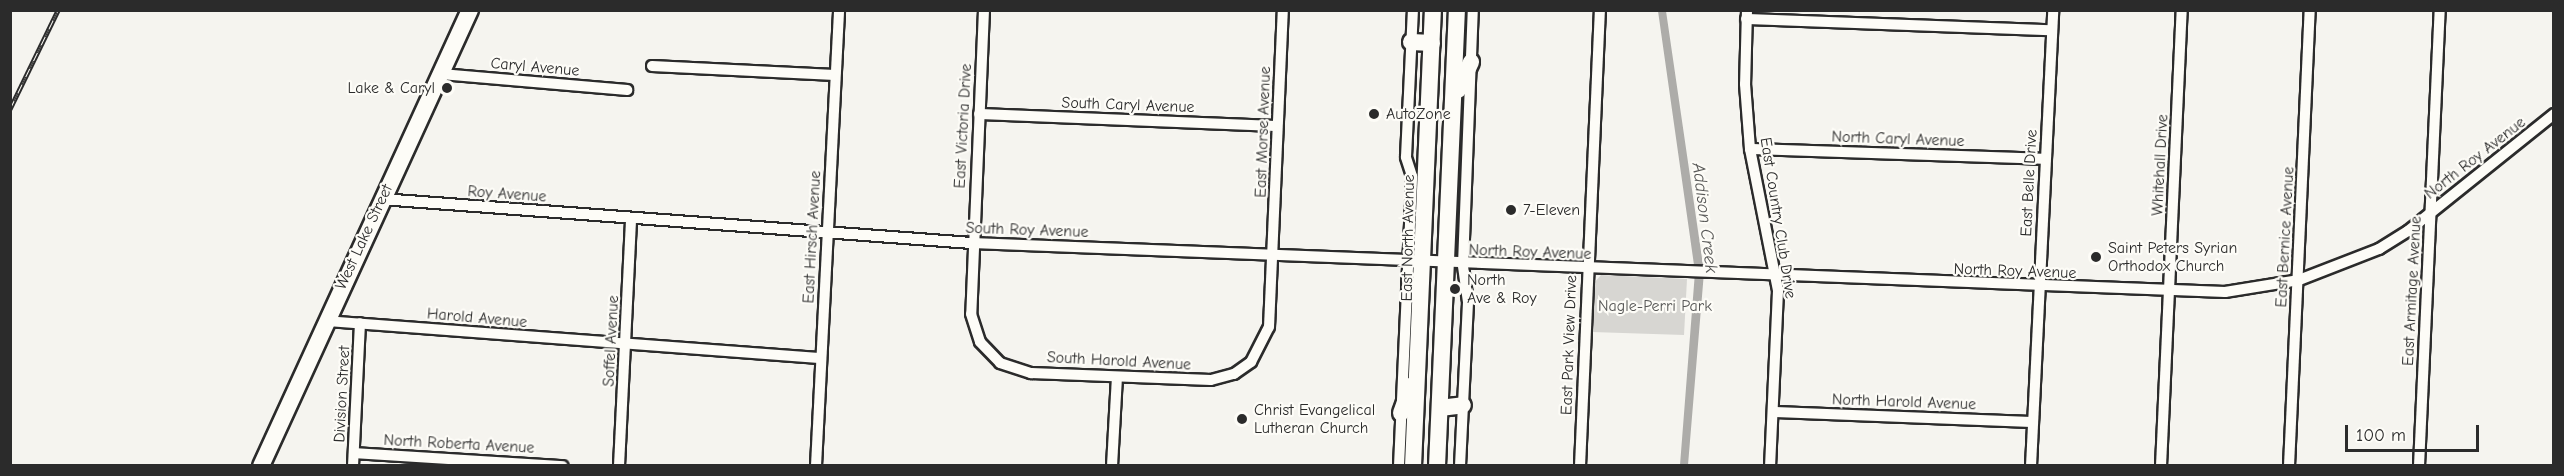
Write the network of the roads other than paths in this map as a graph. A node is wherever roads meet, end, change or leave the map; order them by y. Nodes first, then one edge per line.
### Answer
1 (470, 10) edge
2 (838, 10) edge
3 (984, 10) edge
4 (1283, 10) edge
5 (1413, 10) edge
6 (1433, 10) edge
7 (1457, 10) edge
8 (1473, 10) edge
9 (1599, 10) edge
10 (2053, 10) edge
11 (2182, 10) edge
12 (2310, 10) edge
13 (2440, 10) edge
14 (1746, 15) edge
15 (2052, 30) junction
16 (1412, 42) junction
17 (1432, 43) junction
18 (1470, 62) junction
19 (652, 66) dead end
20 (441, 74) junction
21 (835, 75) junction
22 (627, 90) dead end
23 (1452, 108) junction
24 (979, 114) junction
25 (2553, 114) edge
26 (1277, 126) junction
27 (1750, 148) junction
28 (2045, 159) junction
29 (381, 199) junction
30 (2431, 212) junction
31 (631, 218) junction
32 (827, 233) junction
33 (972, 243) junction
34 (1274, 255) junction
35 (1415, 263) junction
36 (1446, 264) junction
37 (1463, 265) junction
38 (1587, 270) junction
39 (1776, 277) junction
40 (2299, 280) junction
41 (2040, 287) junction
42 (2169, 291) junction
43 (326, 321) junction
44 (360, 323) junction
45 (626, 345) junction
46 (821, 358) junction
47 (1418, 362) junction
48 (1117, 377) junction
49 (1463, 405) junction
50 (1440, 408) junction
51 (1774, 412) junction
52 (1401, 413) junction
53 (2033, 422) junction
54 (354, 453) junction
55 (261, 465) edge
56 (353, 465) edge
57 (563, 465) edge
58 (619, 465) edge
59 (816, 465) edge
60 (1112, 465) edge
61 (1399, 465) edge
62 (1413, 465) edge
63 (1437, 465) edge
64 (1460, 465) edge
65 (1580, 465) edge
66 (1770, 465) edge
67 (2031, 465) edge
68 (2161, 465) edge
69 (2289, 465) edge
70 (2419, 465) edge

1 - 20 main road, West Lake Street
2 - 21 street, East Hirsch Avenue
3 - 24 street, East Victoria Drive
4 - 26 street, East Morse Avenue
5 - 16 street, East North Avenue
6 - 17 main road, East North Avenue
7 - 23 main road
8 - 18 street
9 - 38 street, East Park View Drive
10 - 15 street, East Belle Drive
11 - 42 street, Whitehall Drive
12 - 40 street, East Bernice Avenue
13 - 30 street, East Armitage Avenue
14 - 15 street
14 - 27 street, East Country Club Drive
15 - 28 street, East Belle Drive
16 - 17 main road
16 - 35 street, East North Avenue
17 - 35 main road, East North Avenue
18 - 23 main road
18 - 37 street
19 - 21 street
20 - 22 street, Caryl Avenue
20 - 29 main road, West Lake Street
21 - 32 street, East Hirsch Avenue
23 - 36 main road
24 - 26 street, South Caryl Avenue
24 - 33 street, East Victoria Drive
25 - 30 street, North Roy Avenue
26 - 34 street, East Morse Avenue
27 - 28 street, North Caryl Avenue
27 - 39 street, East Country Club Drive
28 - 41 street, East Belle Drive
29 - 31 street, Roy Avenue
29 - 43 main road, West Lake Street
30 - 40 street, North Roy Avenue
30 - 70 street, East Armitage Avenue
31 - 32 street, South Roy Avenue
31 - 45 street, Soffel Avenue
32 - 33 street, South Roy Avenue
32 - 46 street, East Hirsch Avenue
33 - 34 street, South Roy Avenue
33 - 48 street, South Harold Avenue
34 - 35 street, South Roy Avenue
34 - 48 street, South Harold Avenue
35 - 36 street, North Roy Avenue
35 - 47 main road, East North Avenue
35 - 52 street, East North Avenue
36 - 37 street, North Roy Avenue
36 - 50 main road
37 - 38 street, North Roy Avenue
37 - 49 street
38 - 39 street, North Roy Avenue
38 - 65 street, East Park View Drive
39 - 41 street, North Roy Avenue
39 - 51 street, East Country Club Drive
40 - 42 street, North Roy Avenue
40 - 69 street, East Bernice Avenue
41 - 42 street, North Roy Avenue
41 - 53 street, East Belle Drive
42 - 68 street, Whitehall Drive
43 - 44 street, Harold Avenue
43 - 55 main road, West Lake Street
44 - 45 street, Harold Avenue
44 - 54 street, Division Street
45 - 46 street
45 - 58 street, Soffel Avenue
46 - 59 street, East Hirsch Avenue
47 - 52 main road
47 - 62 main road, East North Avenue
48 - 60 street
49 - 50 main road
49 - 64 street
50 - 63 main road
51 - 53 street, North Harold Avenue
51 - 66 street, East Country Club Drive
52 - 61 street, East North Avenue
53 - 67 street, East Belle Drive
54 - 56 street, Division Street
54 - 57 street, North Roberta Avenue

